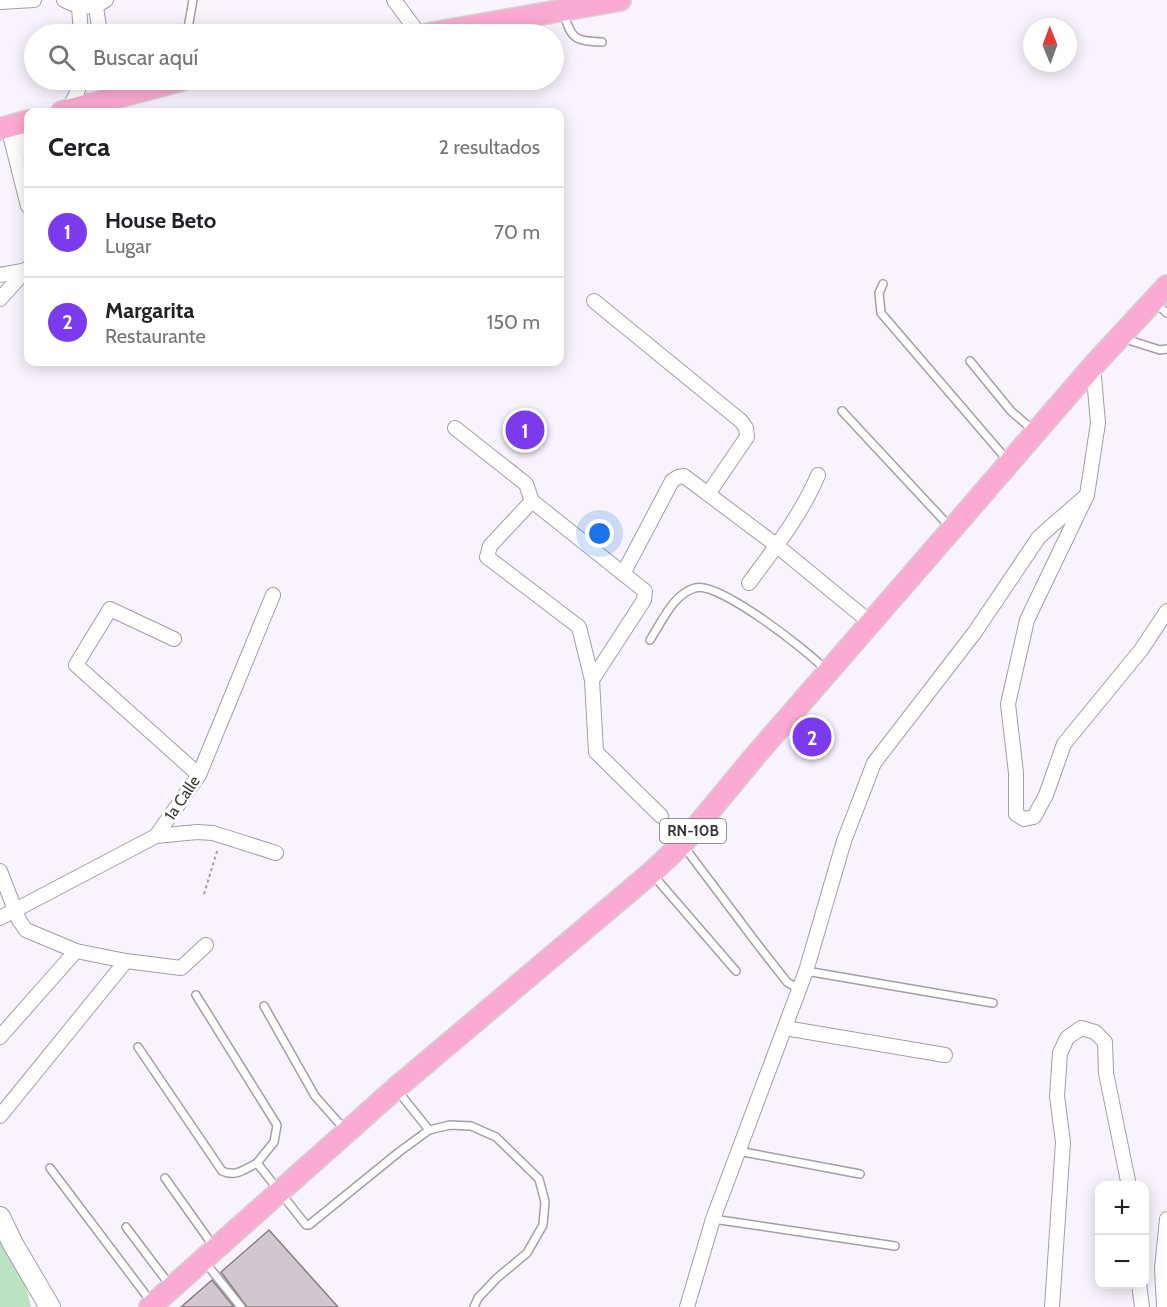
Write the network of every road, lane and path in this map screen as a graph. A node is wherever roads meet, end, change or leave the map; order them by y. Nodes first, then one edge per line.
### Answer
1 (34, 0) edge
2 (64, 0) edge
3 (192, 0) edge
4 (394, 0) edge
5 (619, 0) edge
6 (0, 3) edge
7 (101, 4) edge
8 (80, 8) junction
9 (563, 10) junction
10 (81, 24) edge
11 (100, 24) edge
12 (188, 24) edge
13 (412, 24) edge
14 (468, 24) edge
15 (602, 42) dead end
16 (78, 90) edge
17 (111, 90) edge
18 (67, 108) edge
19 (73, 108) edge
20 (13, 125) edge
21 (24, 154) edge
22 (24, 184) edge
23 (24, 270) edge
24 (24, 273) edge
25 (0, 275) edge
26 (883, 284) dead end
27 (0, 299) edge
28 (1163, 300) edge
29 (594, 301) dead end
30 (1119, 338) junction
31 (1167, 348) edge
32 (970, 361) dead end
33 (1093, 366) junction
34 (842, 411) dead end
35 (455, 428) dead end
36 (1036, 432) junction
37 (1010, 462) junction
38 (818, 475) dead end
39 (708, 494) junction
40 (1087, 495) junction
41 (532, 501) junction
42 (952, 529) junction
43 (776, 545) junction
44 (622, 574) junction
45 (748, 583) dead end
46 (273, 595) dead end
47 (1167, 611) edge
48 (871, 623) junction
49 (174, 639) dead end
50 (650, 640) dead end
51 (828, 672) junction
52 (592, 680) junction
53 (199, 775) junction
54 (661, 816) joint
55 (156, 836) junction
56 (222, 836) junction
57 (683, 843) junction
58 (276, 853) dead end
59 (0, 871) edge
60 (651, 873) junction
61 (204, 894) dead end
62 (14, 910) junction
63 (0, 918) edge
64 (207, 945) dead end
65 (76, 951) junction
66 (126, 961) junction
67 (736, 971) dead end
68 (806, 971) junction
69 (800, 990) junction
70 (196, 995) dead end
71 (993, 1003) dead end
72 (264, 1006) dead end
73 (785, 1028) junction
74 (0, 1037) edge
75 (138, 1047) dead end
76 (945, 1055) dead end
77 (396, 1089) junction
78 (0, 1116) edge
79 (429, 1130) junction
80 (347, 1132) junction
81 (738, 1152) junction
82 (256, 1163) junction
83 (50, 1168) dead end
84 (860, 1174) dead end
85 (165, 1178) dead end
86 (1128, 1181) edge
87 (281, 1192) junction
88 (0, 1217) edge
89 (1167, 1219) edge
90 (713, 1220) junction
91 (126, 1227) dead end
92 (895, 1246) dead end
93 (210, 1255) junction
94 (173, 1289) junction
95 (1140, 1289) edge
96 (152, 1306) edge
97 (50, 1307) edge
98 (241, 1307) edge
99 (474, 1307) edge
100 (687, 1307) edge
101 (1052, 1307) edge
102 (1142, 1307) edge
103 (1164, 1307) edge

1 - 6 street
2 - 8 street
3 - 12 lane
4 - 13 street
5 - 9 main road
7 - 8 street
7 - 11 street
8 - 10 street
9 - 14 main road
9 - 15 lane
16 - 18 street
17 - 19 main road
20 - 21 lane
20 - 22 street
23 - 25 street
24 - 27 street
26 - 37 lane
28 - 30 main road, RN-10B
29 - 39 street
30 - 31 lane
30 - 33 main road, RN-10B
32 - 36 lane
33 - 36 main road, RN-10B
33 - 40 street
34 - 42 lane
35 - 41 street
36 - 37 main road, RN-10B
37 - 42 main road, RN-10B
38 - 43 street
39 - 43 street
39 - 44 street
40 - 47 street
40 - 68 street
41 - 44 street
41 - 52 street
42 - 48 main road, RN-10B
43 - 45 street
43 - 48 street
44 - 52 street
46 - 53 street, 1a Calle
48 - 51 main road, RN-10B
49 - 53 street
50 - 51 lane
51 - 57 main road, RN-10B
52 - 54 street
53 - 55 street, 1a Calle
54 - 57 lane
55 - 56 street
55 - 62 street, 1a Calle
56 - 58 street
56 - 61 path
57 - 60 main road, RN-10B
57 - 69 lane
59 - 62 street
60 - 67 lane
60 - 77 main road, RN-10B
62 - 63 street, 1a Calle
62 - 65 street
64 - 66 street
65 - 66 street
65 - 74 street
66 - 78 street
68 - 69 street
68 - 71 lane
69 - 73 street
70 - 82 lane
72 - 80 lane
73 - 76 street
73 - 81 street
75 - 82 lane
77 - 79 lane
77 - 80 main road, RN-10B
79 - 87 lane
79 - 99 lane
80 - 87 main road, RN-10B
81 - 84 lane
81 - 90 street
82 - 87 lane
83 - 96 lane
85 - 93 lane
86 - 101 street
87 - 93 main road, RN-10B
88 - 97 street
89 - 103 street
90 - 92 lane
90 - 100 street
91 - 94 lane
93 - 94 main road, RN-10B
93 - 98 lane
94 - 96 main road, RN-10B
95 - 102 street

